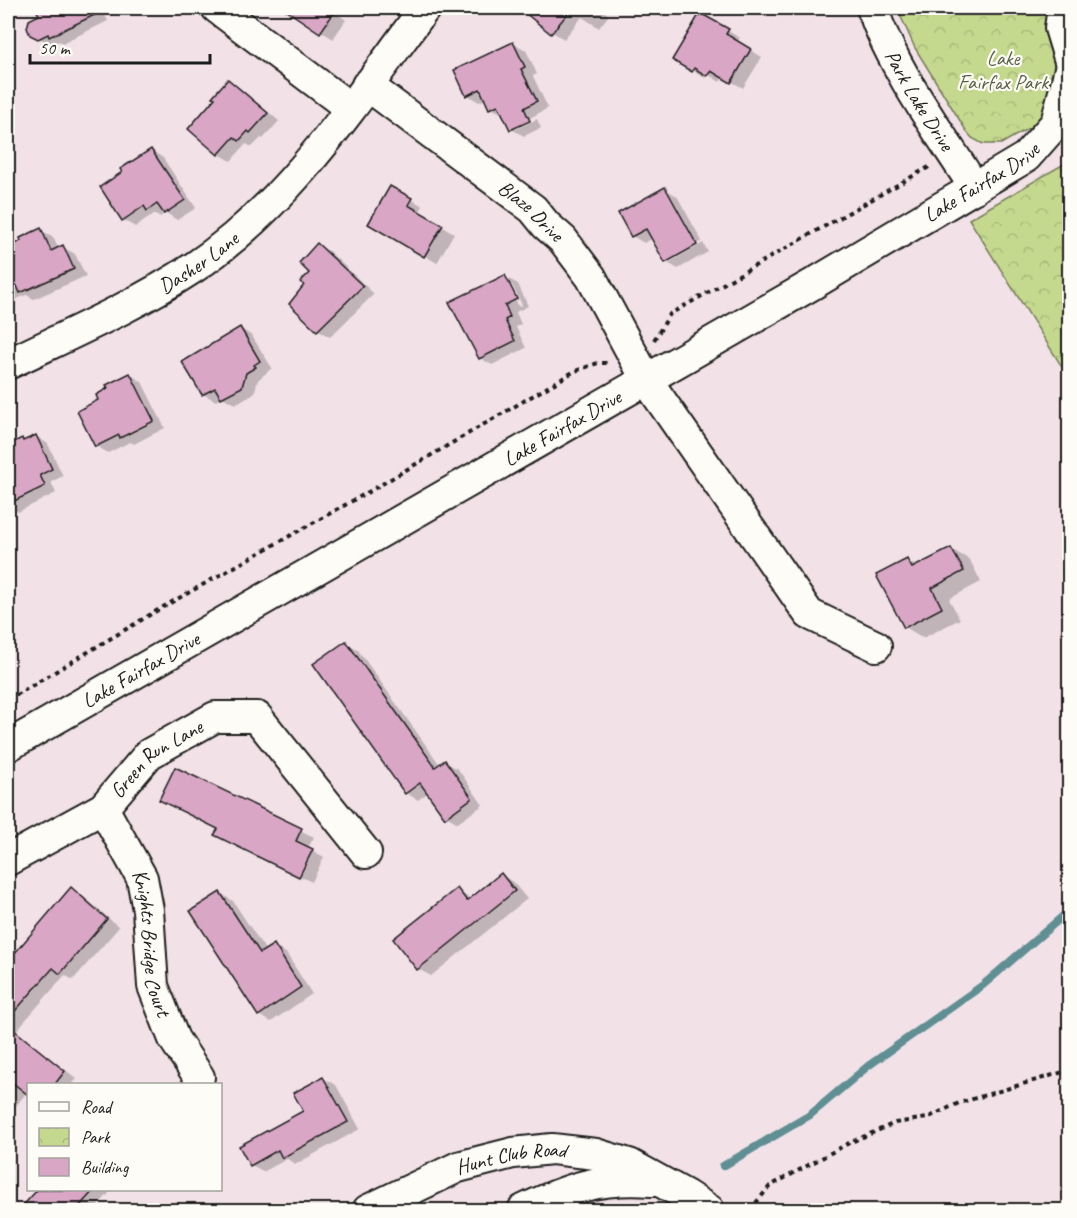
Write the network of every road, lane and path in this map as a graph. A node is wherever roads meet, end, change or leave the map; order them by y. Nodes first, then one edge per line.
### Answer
1 (218, 8) edge
2 (425, 8) edge
3 (872, 8) edge
4 (1063, 8) edge
5 (1070, 61) edge
6 (1070, 69) edge
7 (358, 96) junction
8 (954, 154) junction
9 (975, 188) junction
10 (632, 352) junction
11 (8, 364) edge
12 (646, 380) junction
13 (876, 646) dead end
14 (8, 699) edge
15 (8, 746) edge
16 (103, 808) junction
17 (366, 853) dead end
18 (8, 860) edge
19 (1070, 1070) edge
20 (199, 1077) dead end
21 (660, 1182) junction
22 (368, 1210) edge
23 (523, 1210) edge
24 (709, 1210) edge
25 (750, 1210) edge

1 - 7 street
2 - 7 street, Dasher Lane
3 - 8 street, Park Lake Drive
4 - 5 street
6 - 9 street, Lake Fairfax Drive
7 - 10 street, Blaze Drive
7 - 11 street, Dasher Lane
8 - 9 street, Park Lake Drive
8 - 10 path
9 - 12 street, Lake Fairfax Drive
10 - 12 street, Blaze Drive
10 - 14 path
12 - 13 street, Blaze Drive
12 - 15 street, Lake Fairfax Drive
16 - 17 street, Green Run Lane
16 - 18 street, Green Run Lane
16 - 20 street, Knights Bridge Court
19 - 25 path
21 - 22 street, Hunt Club Road
21 - 23 street, Hunt Club Road
21 - 24 street, Hunt Club Road

